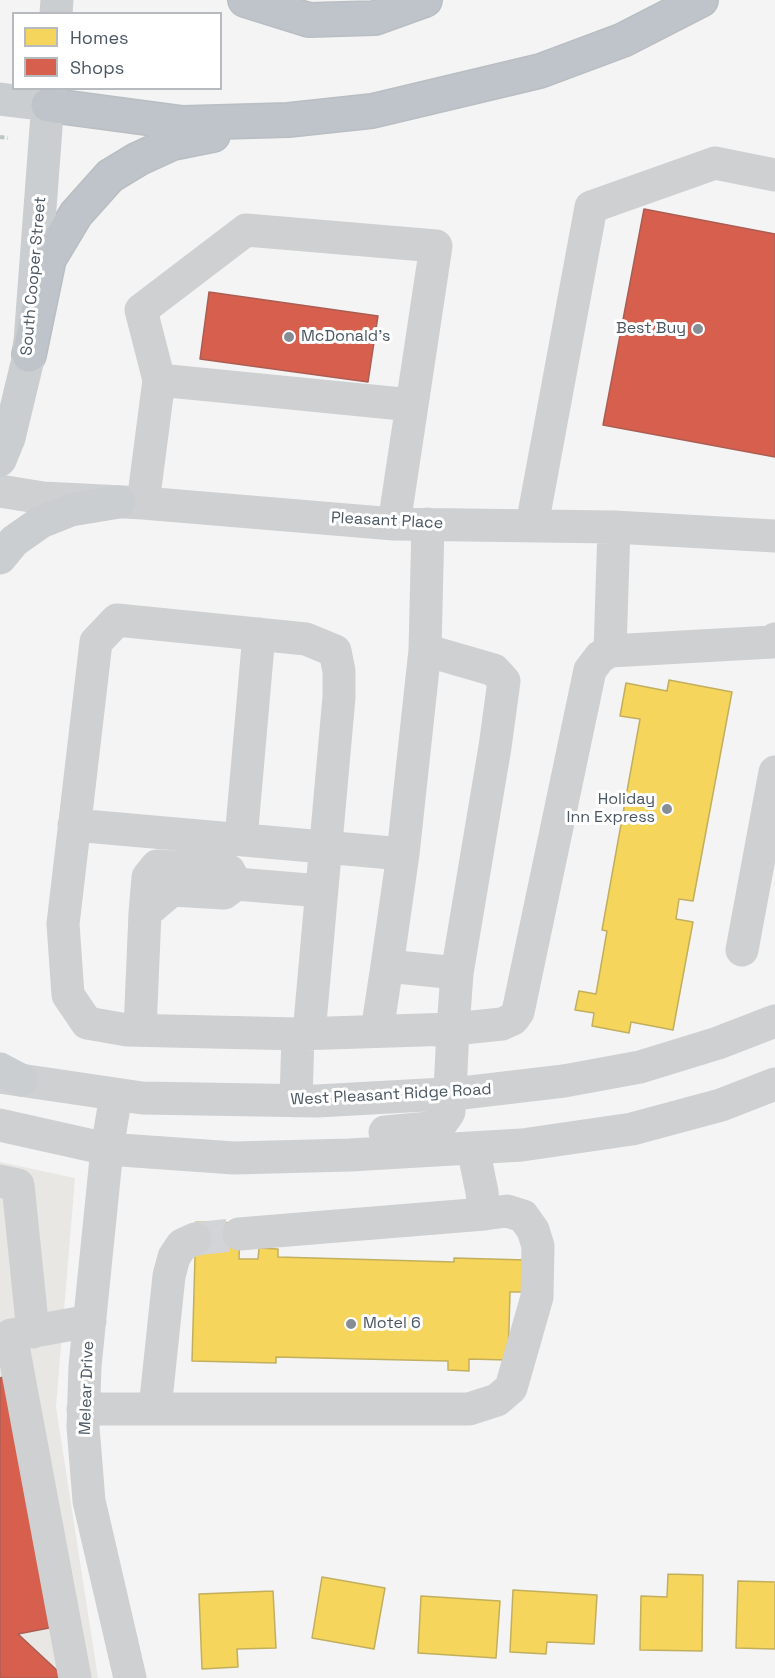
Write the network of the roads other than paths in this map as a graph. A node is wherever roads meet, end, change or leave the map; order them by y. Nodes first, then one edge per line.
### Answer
1 (244, 0) edge
2 (425, 0) edge
3 (701, 0) edge
4 (48, 97) edge
5 (0, 99) edge
6 (288, 120) junction
7 (775, 160) edge
8 (716, 163) junction
9 (775, 175) edge
10 (29, 355) junction
11 (159, 380) junction
12 (412, 405) junction
13 (0, 460) edge
14 (0, 491) edge
15 (131, 503) junction
16 (394, 524) junction
17 (428, 524) junction
18 (532, 525) junction
19 (614, 527) junction
20 (775, 536) edge
21 (0, 558) edge
22 (258, 634) junction
23 (775, 639) edge
24 (425, 650) junction
25 (609, 651) junction
26 (775, 772) edge
27 (74, 825) junction
28 (241, 839) junction
29 (325, 846) junction
30 (403, 854) junction
31 (321, 891) junction
32 (742, 950) dead end
33 (387, 966) junction
34 (457, 973) junction
35 (775, 1021) edge
36 (453, 1029) junction
37 (140, 1030) junction
38 (377, 1032) junction
39 (304, 1034) junction
40 (7, 1075) edge
41 (775, 1084) edge
42 (449, 1094) junction
43 (116, 1095) junction
44 (296, 1101) junction
45 (0, 1125) edge
46 (473, 1148) junction
47 (107, 1149) junction
48 (298, 1157) junction
49 (0, 1181) edge
50 (484, 1214) junction
51 (239, 1234) tunnel mouth
52 (195, 1239) tunnel mouth
53 (90, 1321) junction
54 (15, 1335) edge
55 (155, 1409) junction
56 (84, 1410) junction
57 (75, 1678) edge
58 (130, 1678) edge

1 - 2 highway
3 - 6 highway
4 - 5 main road
4 - 6 highway
4 - 10 main road, South Cooper Street
6 - 10 highway
7 - 8 street
8 - 9 street
8 - 18 street
10 - 13 main road, South Cooper Street
11 - 12 street
11 - 12 street
11 - 15 street
12 - 16 street
14 - 15 street, Pleasant Place
15 - 16 street, Pleasant Place
15 - 21 main road
16 - 17 street, Pleasant Place
17 - 18 street, Pleasant Place
17 - 24 street
18 - 19 street, Pleasant Place
19 - 20 street, Pleasant Place
19 - 25 street
22 - 27 street
22 - 28 street
22 - 29 street
23 - 25 street
24 - 30 street
24 - 34 street
25 - 36 street
26 - 32 street
27 - 28 street
27 - 37 street
28 - 29 street
29 - 30 street
29 - 31 street
30 - 33 street
31 - 37 street
31 - 39 street
33 - 34 street
33 - 38 street
34 - 36 street
35 - 42 street, West Pleasant Ridge Road
36 - 38 street
36 - 42 street
37 - 39 street
38 - 39 street
39 - 44 street
40 - 43 street, West Pleasant Ridge Road
41 - 46 street
42 - 44 street, West Pleasant Ridge Road
42 - 48 street
43 - 44 street, West Pleasant Ridge Road
43 - 47 street, Melear Drive
45 - 47 street
46 - 48 street
46 - 50 street
47 - 48 street
47 - 53 street, Melear Drive
49 - 54 street
50 - 51 street
50 - 55 street
52 - 55 street
53 - 54 street
53 - 56 street, Melear Drive
54 - 57 street
55 - 56 street
56 - 58 street, Melear Drive

